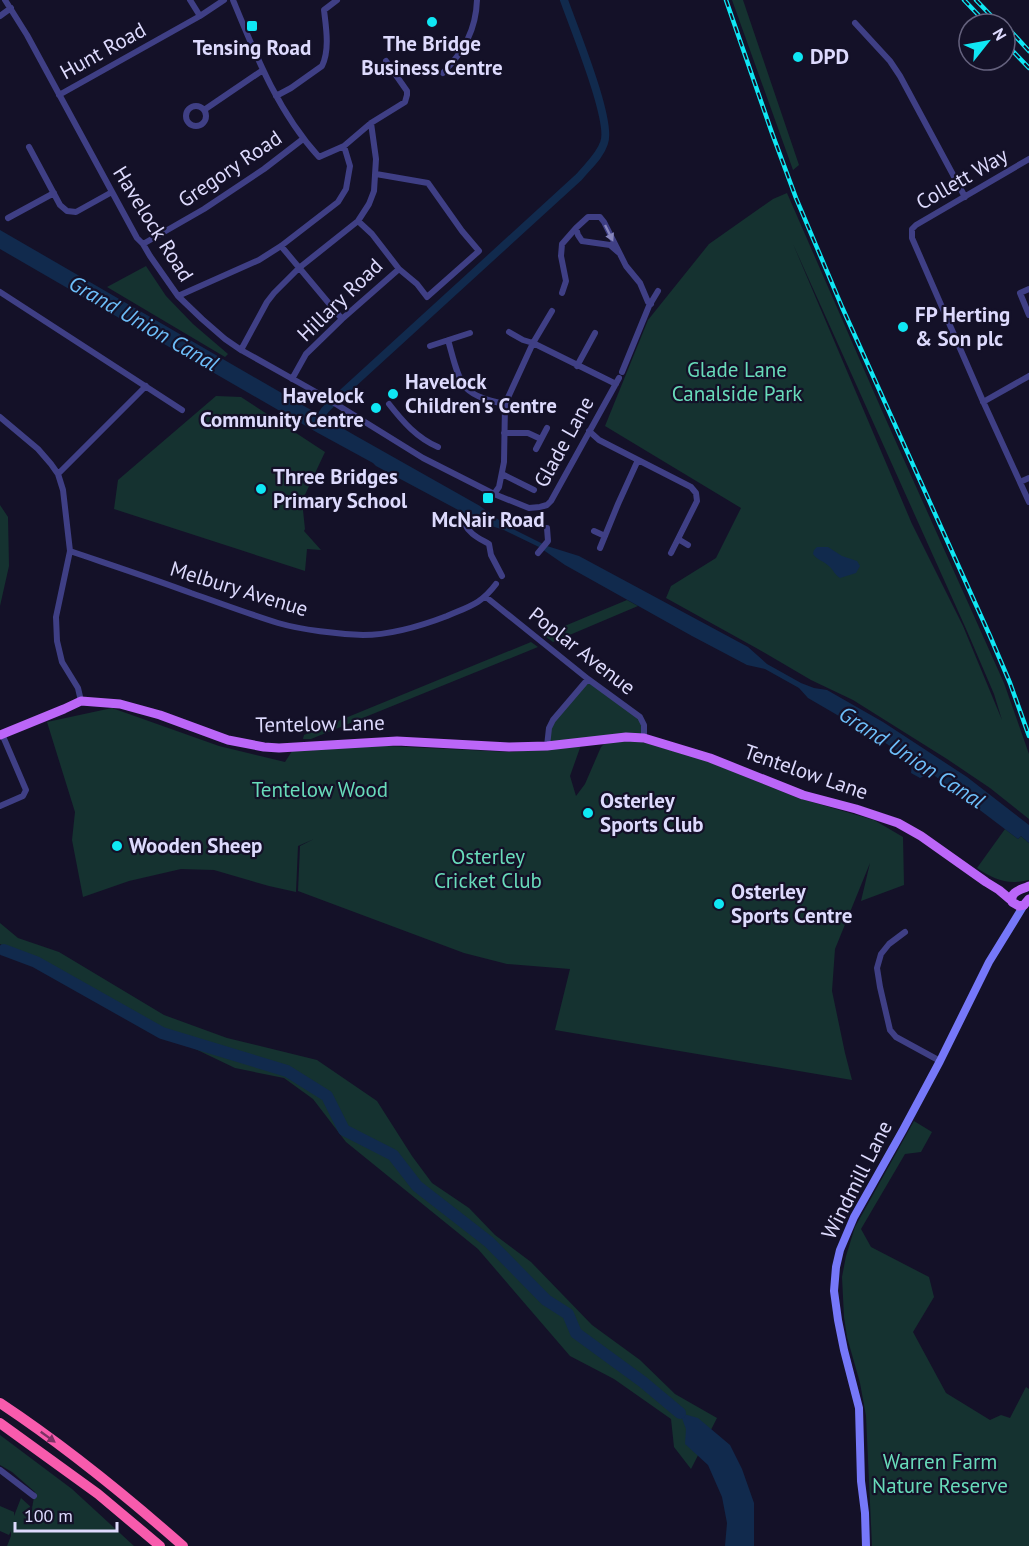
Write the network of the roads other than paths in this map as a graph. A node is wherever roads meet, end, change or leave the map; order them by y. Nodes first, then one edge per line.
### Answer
1 (5, 0) edge
2 (190, 0) edge
3 (224, 0) edge
4 (233, 0) edge
5 (337, 0) edge
6 (477, 0) edge
7 (11, 8) junction
8 (0, 16) edge
9 (200, 16) junction
10 (855, 23) dead end
11 (386, 61) dead end
12 (263, 70) junction
13 (443, 73) dead end
14 (59, 95) junction
15 (276, 96) junction
16 (204, 110) dead end
17 (371, 123) junction
18 (303, 139) junction
19 (344, 146) junction
20 (23, 155) dead end
21 (1029, 159) edge
22 (376, 174) junction
23 (112, 192) junction
24 (54, 193) junction
25 (965, 197) junction
26 (8, 218) dead end
27 (358, 221) junction
28 (576, 228) junction
29 (564, 241) junction
30 (582, 241) junction
31 (143, 244) junction
32 (281, 246) junction
33 (618, 252) junction
34 (299, 268) junction
35 (399, 269) junction
36 (1029, 289) edge
37 (658, 291) dead end
38 (0, 292) edge
39 (562, 293) dead end
40 (178, 296) junction
41 (651, 304) junction
42 (552, 311) dead end
43 (1029, 315) edge
44 (342, 319) junction
45 (470, 333) dead end
46 (509, 333) dead end
47 (596, 333) dead end
48 (447, 340) junction
49 (533, 342) junction
50 (430, 346) dead end
51 (241, 350) junction
52 (577, 366) junction
53 (1029, 376) edge
54 (619, 378) junction
55 (292, 379) junction
56 (146, 386) junction
57 (983, 402) junction
58 (389, 404) dead end
59 (505, 404) junction
60 (182, 410) dead end
61 (0, 417) edge
62 (547, 428) dead end
63 (589, 431) junction
64 (504, 432) junction
65 (541, 439) junction
66 (536, 449) dead end
67 (423, 458) junction
68 (638, 460) junction
69 (58, 474) junction
70 (502, 474) junction
71 (1029, 478) edge
72 (1020, 482) junction
73 (534, 490) dead end
74 (494, 494) junction
75 (1029, 502) edge
76 (464, 524) dead end
77 (547, 528) dead end
78 (594, 531) dead end
79 (605, 536) junction
80 (678, 539) junction
81 (688, 545) dead end
82 (600, 548) dead end
83 (70, 551) junction
84 (671, 552) dead end
85 (538, 553) dead end
86 (502, 576) dead end
87 (496, 584) dead end
88 (486, 597) junction
89 (588, 678) junction
90 (81, 701) junction
91 (1, 735) edge
92 (644, 738) junction
93 (547, 746) junction
94 (0, 806) edge
95 (1029, 886) edge
96 (1020, 899) edge
97 (905, 932) dead end
98 (940, 1061) junction
99 (0, 1403) edge
100 (0, 1423) edge
101 (0, 1470) edge
102 (34, 1496) dead end
103 (160, 1546) edge
104 (183, 1546) edge
105 (866, 1546) edge

1 - 7 street, Havelock Road
2 - 9 street
3 - 9 street, Hunt Road
4 - 12 street
5 - 15 street
6 - 13 street
7 - 8 street
7 - 14 street, Havelock Road
9 - 14 street, Hunt Road
10 - 25 street
11 - 17 street
12 - 15 street
12 - 16 street
14 - 23 street, Havelock Road
15 - 18 street
17 - 19 street
17 - 22 street
18 - 19 street
18 - 31 street, Gregory Road
19 - 32 street
20 - 24 street
21 - 25 street, Collett Way
22 - 27 street
22 - 35 street
23 - 24 street
23 - 31 street, Havelock Road
24 - 26 street
25 - 57 street, Collett Way
27 - 34 street
27 - 35 street, Hillary Road
28 - 29 street
28 - 30 street
28 -> 33 street
29 - 30 street
29 - 39 street
30 - 33 street
31 - 40 street, Havelock Road
32 - 34 street
32 - 40 street
33 - 41 street
34 - 44 street
34 - 51 street
35 - 44 street, Hillary Road
36 - 43 street
37 - 41 street, Glade Lane
38 - 56 street
40 - 51 street, Havelock Road
41 - 54 street, Glade Lane
42 - 49 street
44 - 55 street, Hillary Road
45 - 48 street
46 - 49 street
47 - 52 street
48 - 50 street
48 - 59 street
49 - 52 street
49 - 59 street
51 - 55 street, Havelock Road
52 - 54 street
53 - 57 street
54 - 63 street, Glade Lane
55 - 67 street, Havelock Road
56 - 60 street
56 - 69 street
57 - 72 street
58 - 67 street
59 - 64 street
61 - 69 street
62 - 65 street
63 - 68 street
63 - 74 street, Glade Lane
64 - 65 street
64 - 70 street
65 - 66 street
67 - 74 street, Havelock Road
68 - 79 street
68 - 80 street
69 - 83 street
70 - 73 street
70 - 74 street
71 - 72 street
72 - 75 street
76 - 86 street
77 - 85 street
78 - 79 street
79 - 82 street
80 - 81 street
80 - 84 street
83 - 88 street, Melbury Avenue
83 - 90 street
87 - 88 street, Melbury Avenue
88 - 89 street, Poplar Avenue
89 - 92 street, Poplar Avenue
89 - 93 street
90 - 91 main road, Tentelow Lane
90 - 93 main road, Tentelow Lane
91 - 94 street
92 - 93 main road, Tentelow Lane
92 - 96 main road, Tentelow Lane
95 - 96 main road
96 - 98 main road, Windmill Lane
97 - 98 street
98 - 105 main road, Windmill Lane
99 -> 104 highway
100 - 103 highway
101 - 102 street

